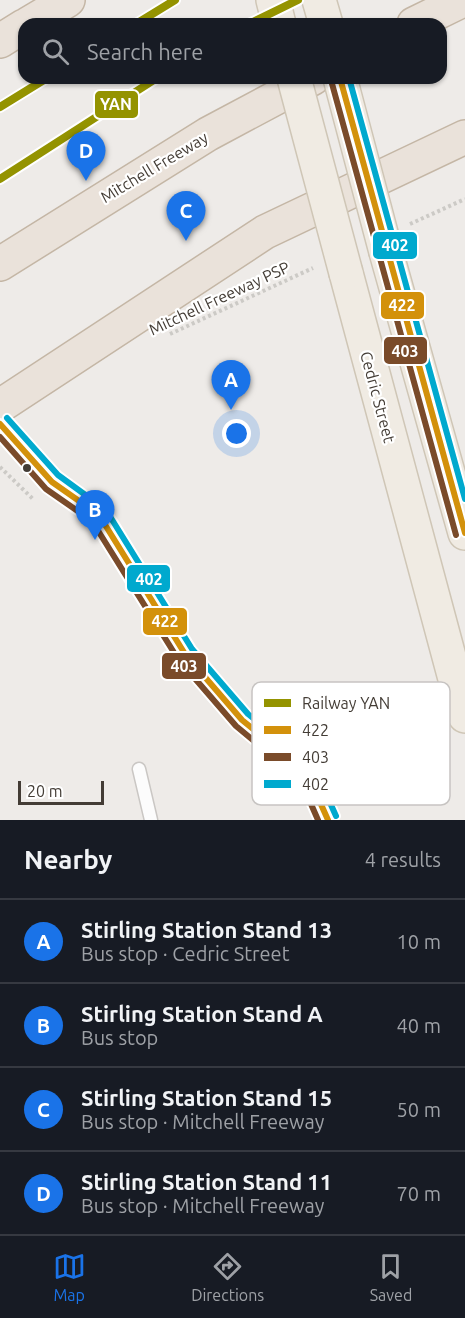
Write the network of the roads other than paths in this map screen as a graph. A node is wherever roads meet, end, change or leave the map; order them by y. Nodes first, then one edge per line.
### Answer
1 (68, 0) edge
2 (273, 0) edge
3 (319, 0) edge
4 (464, 0) edge
5 (38, 18) edge
6 (278, 18) edge
7 (324, 18) edge
8 (426, 18) edge
9 (18, 30) edge
10 (0, 41) edge
11 (295, 84) edge
12 (301, 84) edge
13 (342, 84) edge
14 (465, 137) edge
15 (0, 264) edge
16 (0, 406) edge
17 (0, 424) edge
18 (465, 534) edge
19 (465, 716) edge
20 (252, 727) edge
21 (139, 768) dead end
22 (321, 805) edge
23 (151, 820) edge
24 (328, 820) edge

1 - 5 highway
2 - 6 main road
3 - 7 main road
4 - 8 highway
9 - 10 highway
11 - 19 main road, Cedric Street, bridge
12 - 15 highway, Mitchell Freeway
13 - 18 main road, bridge
14 - 16 highway
17 - 20 lane, bridge
21 - 23 lane
22 - 24 lane, bridge

